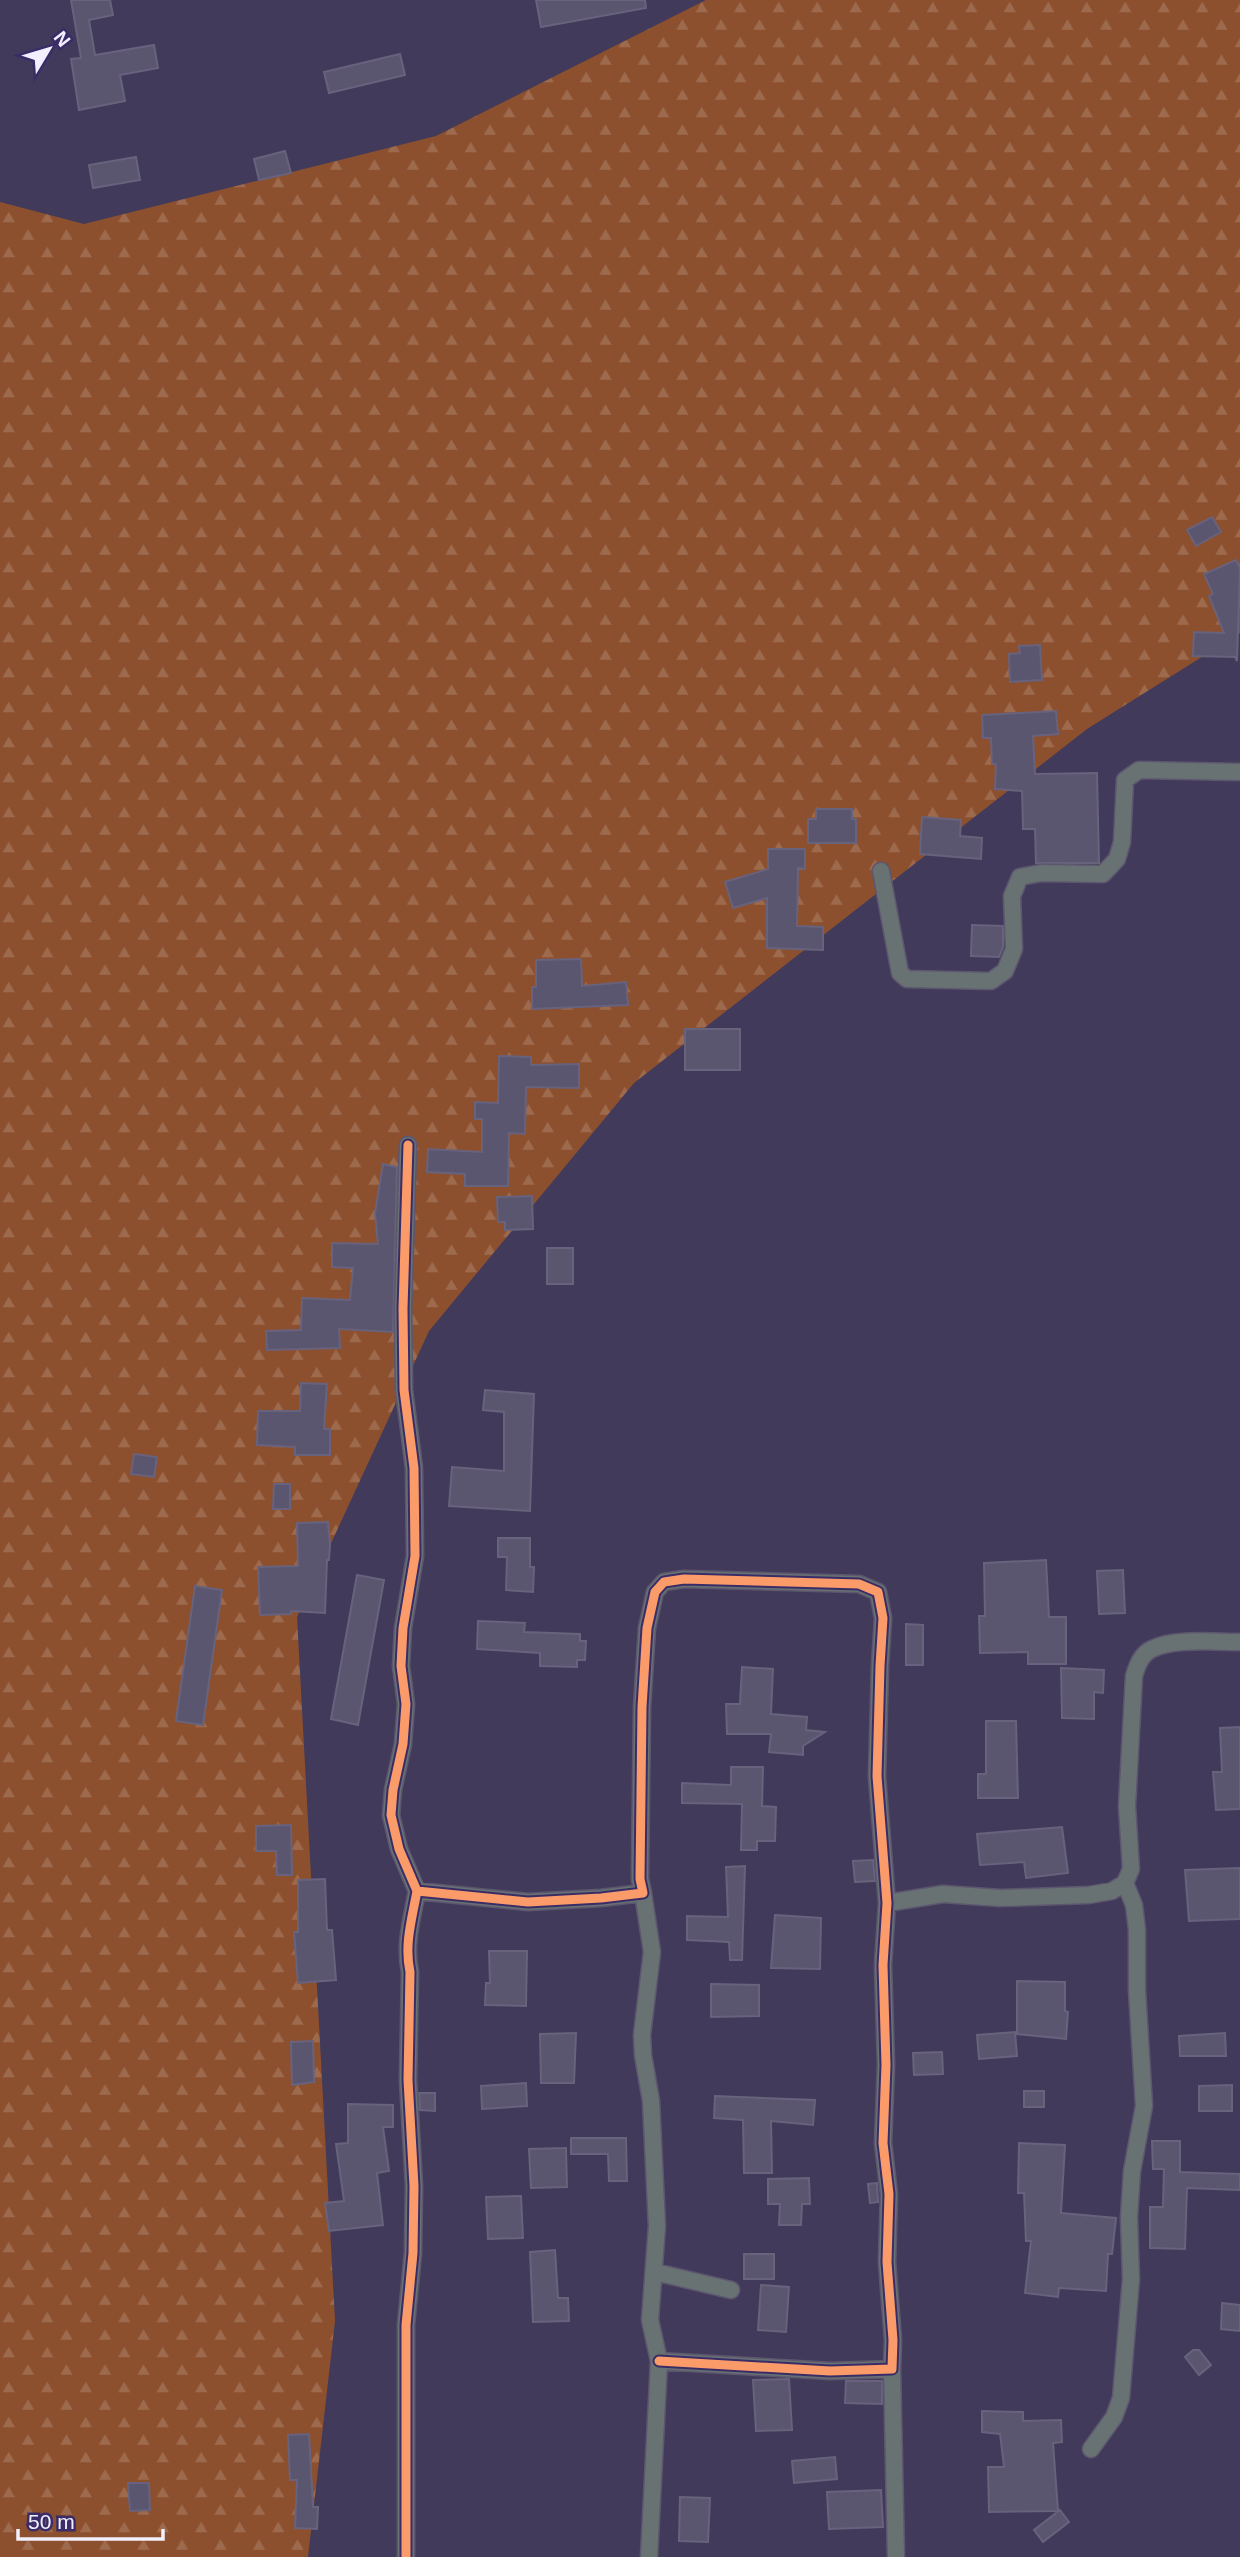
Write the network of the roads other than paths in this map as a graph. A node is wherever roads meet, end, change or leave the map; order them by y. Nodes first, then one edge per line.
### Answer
1 (1240, 772) edge
2 (881, 871) dead end
3 (408, 1145) dead end
4 (1240, 1642) edge
5 (1125, 1883) junction
6 (417, 1891) junction
7 (643, 1893) junction
8 (887, 1903) junction
9 (655, 2272) junction
10 (731, 2290) dead end
11 (659, 2361) junction
12 (892, 2369) junction
13 (1091, 2449) dead end
14 (406, 2557) edge
15 (649, 2557) edge
16 (896, 2557) edge

1 - 2 street
3 - 6 street
4 - 5 street
5 - 8 street
5 - 13 street
6 - 7 street
6 - 14 street
7 - 8 street
7 - 9 street
8 - 12 street
9 - 10 street
9 - 11 street
11 - 12 street
11 - 15 street
12 - 16 street

